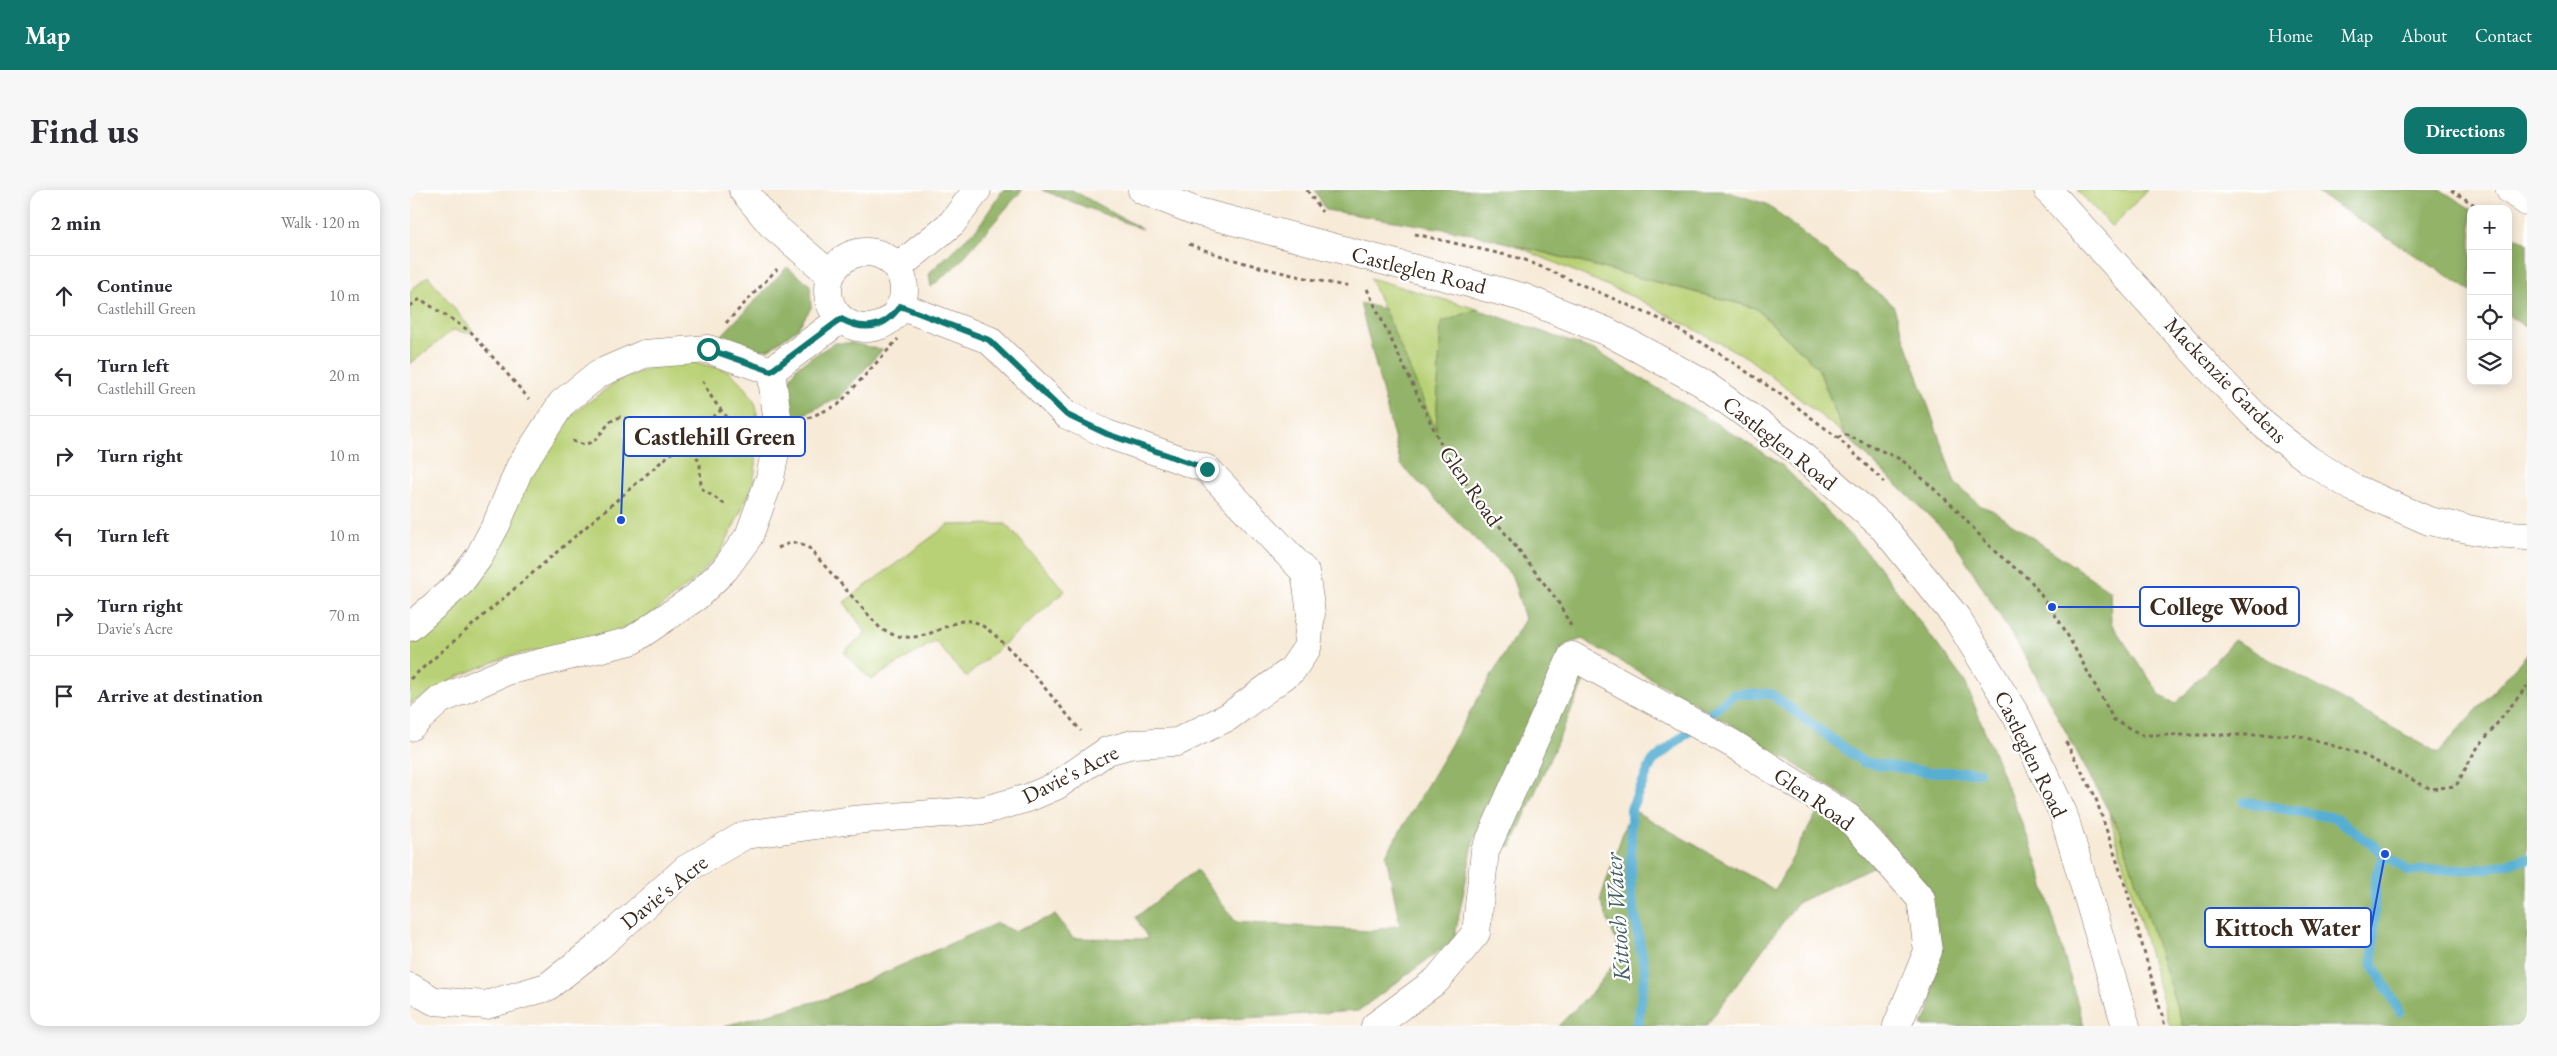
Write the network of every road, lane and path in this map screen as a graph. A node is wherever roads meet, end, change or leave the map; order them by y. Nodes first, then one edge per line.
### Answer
1 (743, 190) edge
2 (977, 190) edge
3 (1142, 190) edge
4 (2048, 190) edge
5 (2451, 190) edge
6 (2510, 190) edge
7 (2527, 202) edge
8 (2475, 205) edge
9 (1317, 214) dead end
10 (1325, 216) dead end
11 (1408, 233) dead end
12 (1350, 253) junction
13 (896, 268) junction
14 (831, 275) junction
15 (410, 306) edge
16 (900, 306) junction
17 (841, 319) junction
18 (771, 371) junction
19 (720, 411) dead end
20 (551, 422) junction
21 (1838, 438) junction
22 (685, 443) junction
23 (1887, 486) dead end
24 (749, 536) junction
25 (2527, 536) edge
26 (410, 627) edge
27 (1572, 656) junction
28 (410, 679) edge
29 (2527, 686) edge
30 (2527, 690) edge
31 (2516, 699) junction
32 (410, 727) edge
33 (2065, 739) dead end
34 (1100, 756) junction
35 (410, 987) edge
36 (1374, 1026) edge
37 (1897, 1026) edge
38 (2126, 1026) edge
39 (2165, 1026) edge

1 - 14 street
2 - 13 street
3 - 12 street, Castleglen Road
4 - 25 street, Mackenzie Gardens
5 - 8 path
6 - 7 street
9 - 10 path
11 - 21 path
12 - 27 path, Glen Road
12 - 38 street, Castleglen Road
13 - 14 street
13 - 16 street
14 - 17 street
15 - 20 path
16 - 17 street
16 - 34 street, Davie's Acre
17 - 18 street
18 - 20 street
18 - 24 street
19 - 22 path
20 - 22 path
20 - 26 street
21 - 23 path
21 - 31 path
22 - 24 path
22 - 28 path
24 - 32 street
24 - 34 path
27 - 36 street
27 - 37 street, Glen Road
29 - 31 path
30 - 31 path
33 - 39 path
34 - 35 street, Davie's Acre

